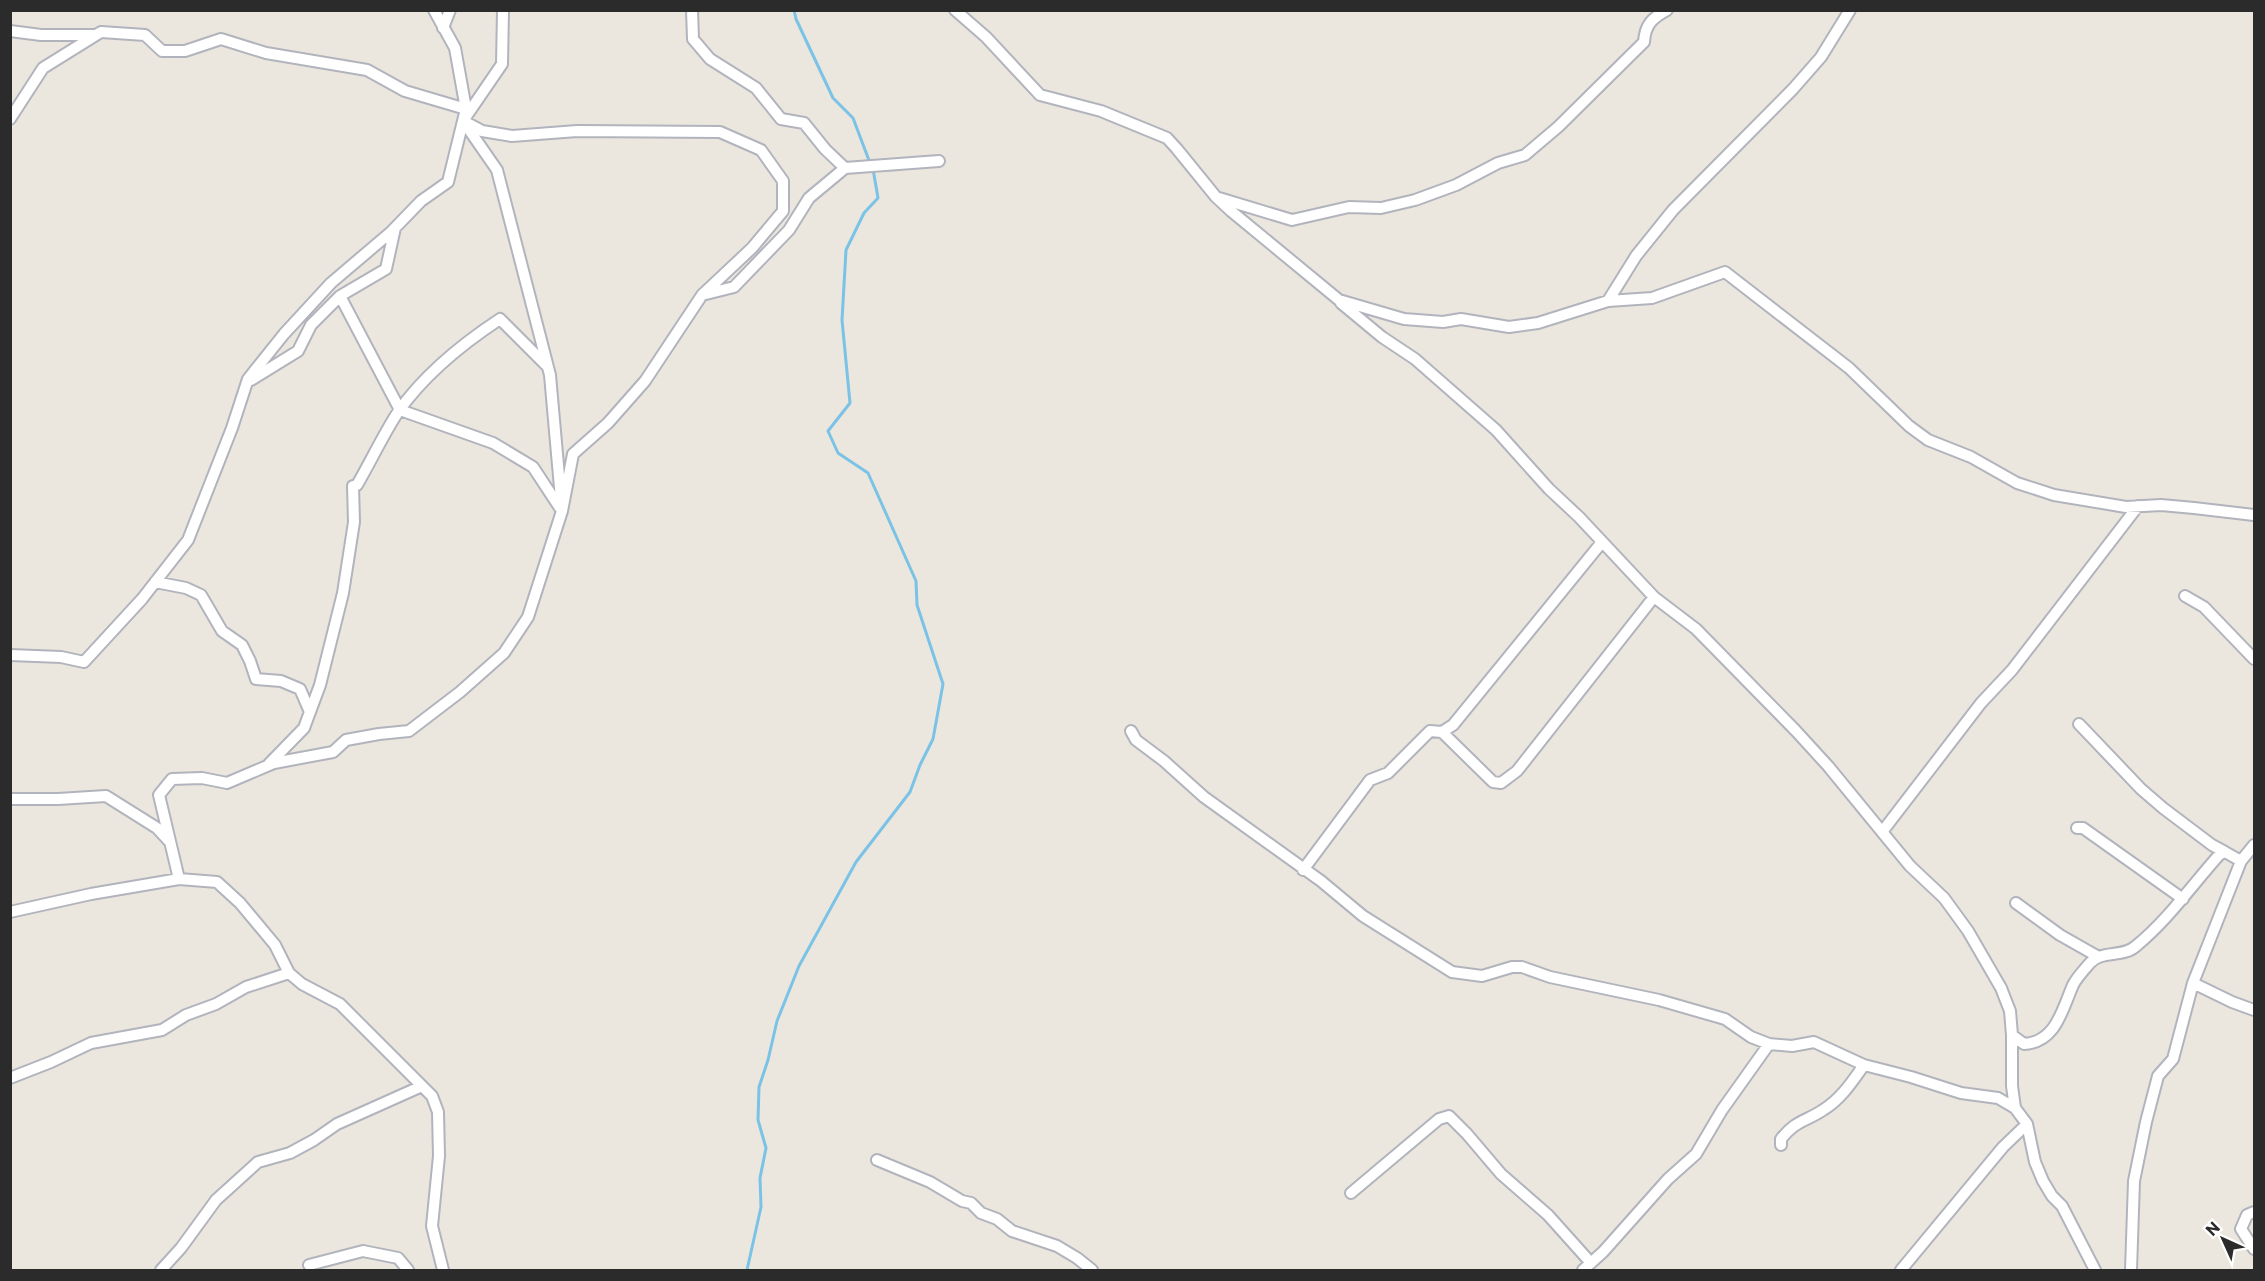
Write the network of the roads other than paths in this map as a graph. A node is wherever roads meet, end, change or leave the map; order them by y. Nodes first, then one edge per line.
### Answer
1 (434, 10) edge
2 (450, 10) edge
3 (503, 10) edge
4 (693, 10) edge
5 (955, 10) edge
6 (1667, 10) edge
7 (1850, 10) edge
8 (444, 28) junction
9 (10, 31) edge
10 (101, 32) junction
11 (466, 109) junction
12 (10, 119) edge
13 (463, 121) junction
14 (939, 161) dead end
15 (845, 168) junction
16 (1216, 197) junction
17 (395, 228) junction
18 (702, 295) junction
19 (340, 296) junction
20 (1339, 300) junction
21 (1608, 301) junction
22 (547, 366) junction
23 (247, 382) junction
24 (400, 410) junction
25 (2138, 506) junction
26 (562, 511) junction
27 (2254, 515) edge
28 (1602, 542) junction
29 (155, 582) junction
30 (2185, 596) dead end
31 (1654, 597) junction
32 (10, 655) edge
33 (2254, 659) edge
34 (310, 712) junction
35 (2079, 724) dead end
36 (1131, 731) dead end
37 (1442, 732) junction
38 (267, 766) junction
39 (10, 799) edge
40 (2077, 828) dead end
41 (1882, 832) junction
42 (170, 842) junction
43 (2254, 845) edge
44 (2225, 852) junction
45 (2241, 861) junction
46 (1303, 870) junction
47 (179, 879) junction
48 (2183, 899) junction
49 (2016, 903) dead end
50 (10, 912) edge
51 (2097, 956) junction
52 (289, 973) junction
53 (2193, 983) junction
54 (2254, 1010) edge
55 (2012, 1035) junction
56 (1769, 1044) junction
57 (1864, 1065) junction
58 (10, 1078) edge
59 (422, 1086) junction
60 (2015, 1108) junction
61 (2027, 1124) junction
62 (1781, 1145) dead end
63 (876, 1160) dead end
64 (1351, 1193) dead end
65 (2254, 1212) edge
66 (2254, 1249) edge
67 (309, 1265) dead end
68 (1587, 1267) edge
69 (161, 1270) edge
70 (408, 1270) edge
71 (443, 1270) edge
72 (1092, 1270) edge
73 (1900, 1270) edge
74 (2095, 1270) edge
75 (2131, 1270) edge

1 - 8 street
2 - 8 street
3 - 13 street
4 - 15 street
5 - 16 street
6 - 16 street
7 - 21 street
8 - 11 street
9 - 10 street
10 - 11 street
10 - 12 street
11 - 13 street
13 - 17 street
13 - 18 street
13 - 22 street
14 - 15 street
15 - 18 street
16 - 20 street
17 - 19 street
17 - 23 street
18 - 26 street
19 - 23 street
19 - 24 street
20 - 21 street
20 - 28 street
21 - 25 street
22 - 24 street
22 - 26 street
23 - 29 street
24 - 26 street
24 - 34 street
25 - 27 street
25 - 41 street
26 - 38 street
28 - 31 street
28 - 37 street
29 - 32 street
29 - 34 street
30 - 33 street
31 - 37 street
31 - 41 street
34 - 38 street
35 - 44 street
36 - 46 street
37 - 46 street
38 - 42 street
39 - 42 street
40 - 48 street
41 - 55 street
42 - 47 street
43 - 45 street
44 - 45 street
44 - 48 street
45 - 53 street
46 - 56 street
47 - 50 street
47 - 52 street
48 - 51 street
49 - 51 street
51 - 55 street
52 - 58 street
52 - 59 street
53 - 54 street
53 - 75 street
55 - 60 street
56 - 57 street
56 - 68 street
57 - 60 street
57 - 62 street
59 - 69 street
59 - 71 street
60 - 61 street
61 - 73 street
61 - 74 street
63 - 72 street
64 - 68 street
65 - 66 street
67 - 70 street

